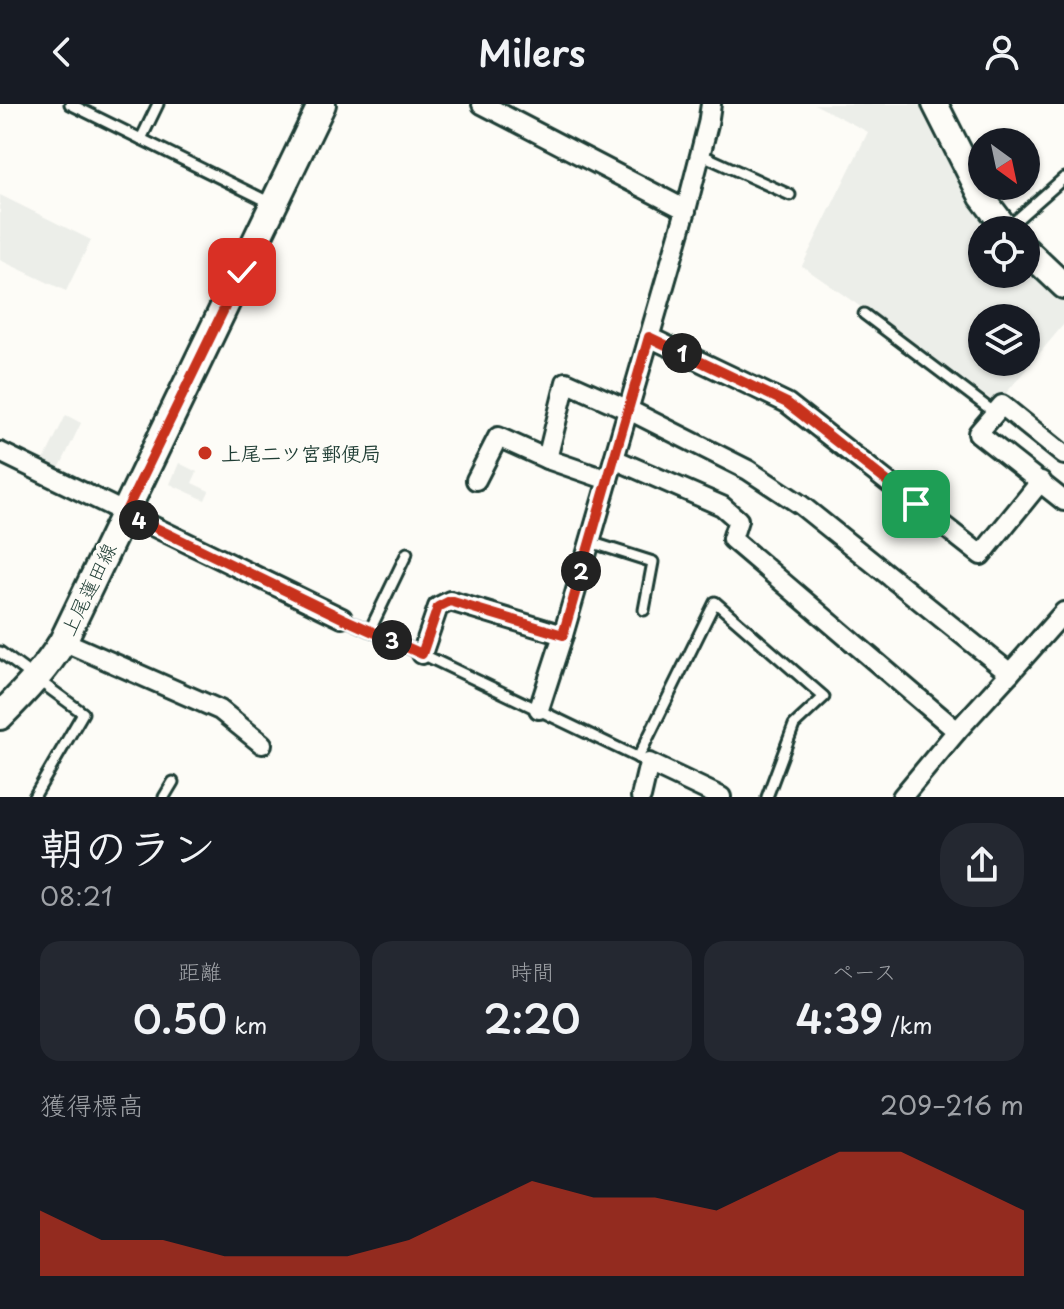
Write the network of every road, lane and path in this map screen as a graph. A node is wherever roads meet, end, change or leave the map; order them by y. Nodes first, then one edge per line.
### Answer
1 (70, 104) edge
2 (158, 104) edge
3 (322, 104) edge
4 (482, 104) edge
5 (711, 104) edge
6 (935, 104) edge
7 (141, 139) junction
8 (700, 154) junction
9 (1064, 178) edge
10 (790, 195) dead end
11 (274, 205) junction
12 (686, 210) junction
13 (997, 216) edge
14 (1022, 216) edge
15 (1040, 263) edge
16 (1064, 286) edge
17 (864, 314) dead end
18 (649, 337) junction
19 (629, 410) junction
20 (995, 413) junction
21 (0, 452) edge
22 (1064, 455) edge
23 (547, 459) junction
24 (614, 459) junction
25 (476, 480) dead end
26 (608, 480) junction
27 (1041, 481) junction
28 (1064, 501) edge
29 (125, 513) junction
30 (590, 542) junction
31 (407, 553) dead end
32 (644, 610) dead end
33 (1064, 612) edge
34 (342, 618) joint
35 (370, 630) junction
36 (563, 635) junction
37 (63, 641) junction
38 (0, 652) edge
39 (422, 654) junction
40 (1010, 673) junction
41 (37, 678) junction
42 (539, 709) junction
43 (0, 716) edge
44 (957, 731) junction
45 (262, 744) dead end
46 (643, 760) junction
47 (173, 782) dead end
48 (34, 797) edge
49 (164, 797) edge
50 (641, 797) edge
51 (721, 797) edge
52 (767, 797) edge
53 (902, 797) edge

1 - 7 lane
2 - 7 lane
3 - 11 main road, 上尾蓮田線
4 - 12 street
5 - 8 street
6 - 13 street
7 - 11 lane
8 - 10 lane
8 - 12 street
9 - 14 lane
11 - 29 main road, 上尾蓮田線
12 - 18 street
15 - 16 street
17 - 20 lane
18 - 19 street
18 - 27 street
19 - 23 street
19 - 24 street
19 - 40 street
20 - 22 street
20 - 27 street
21 - 29 street
23 - 25 street
23 - 26 street
24 - 26 street
24 - 44 street
26 - 30 street
27 - 28 street
29 - 34 street
29 - 37 main road, 上尾蓮田線
30 - 32 lane
30 - 36 street
31 - 35 lane
33 - 40 street
34 - 35 lane
35 - 39 lane
36 - 39 street
36 - 42 street
37 - 41 main road, 上尾蓮田線
37 - 45 street
38 - 41 lane
39 - 42 lane
40 - 44 street
41 - 43 main road, 上尾蓮田線
41 - 48 lane
42 - 46 lane
44 - 53 street
46 - 50 street
46 - 51 street
46 - 52 lane
47 - 49 lane

